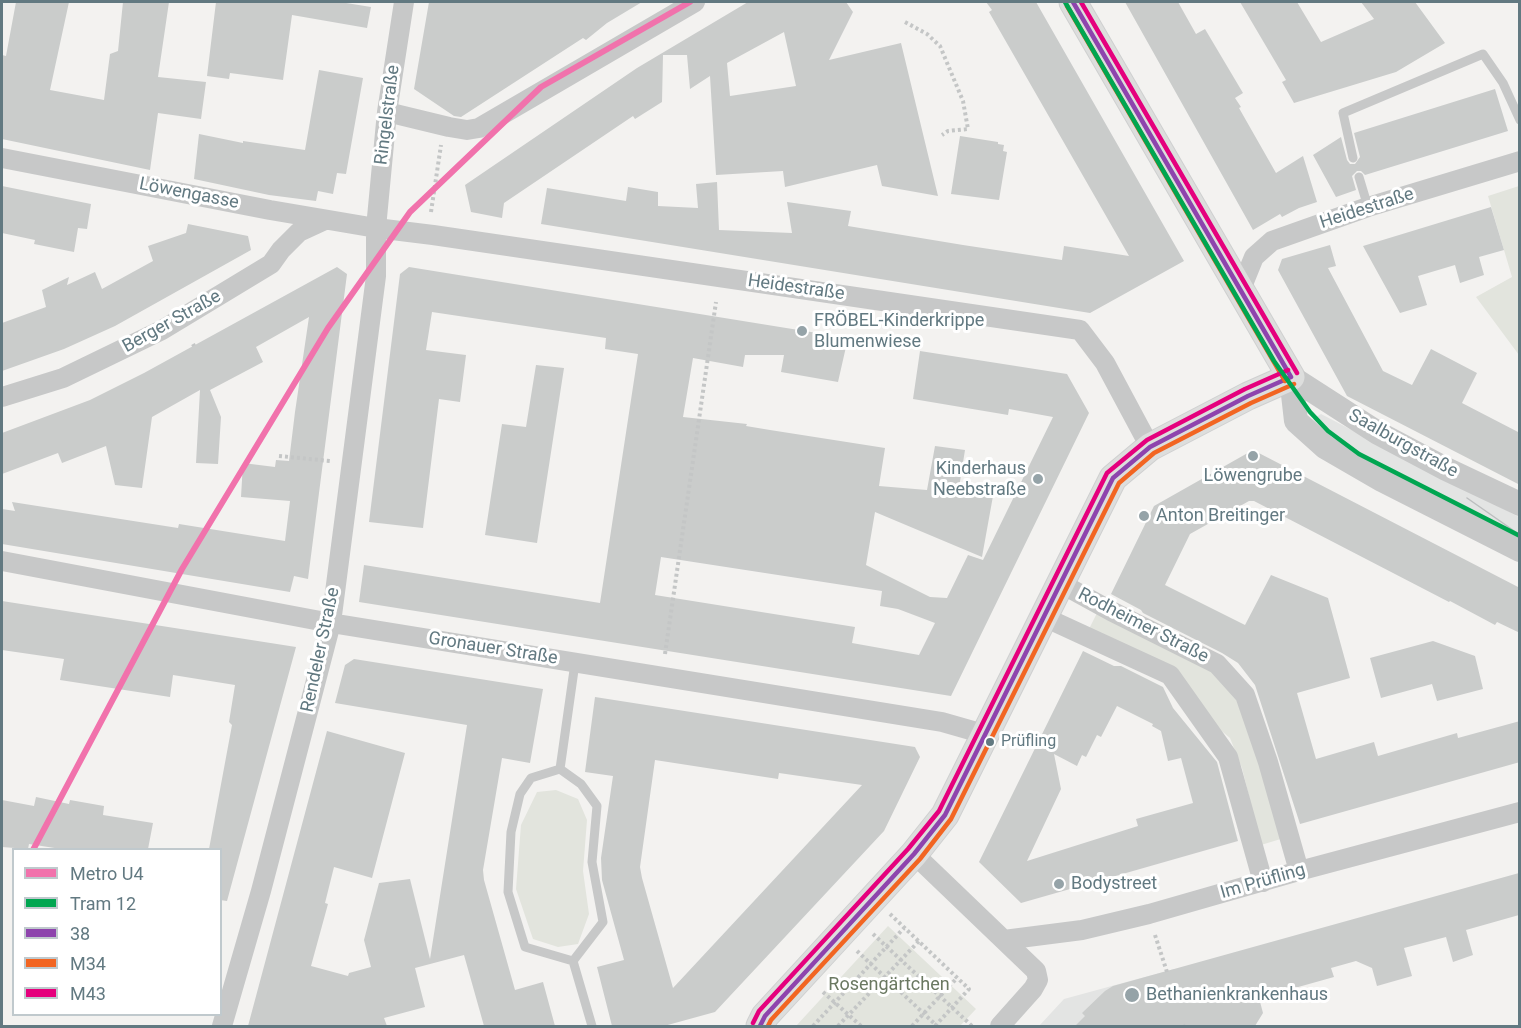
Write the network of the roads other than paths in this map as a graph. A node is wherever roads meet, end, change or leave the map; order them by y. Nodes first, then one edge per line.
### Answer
1 (404, 2) edge
2 (695, 2) edge
3 (1073, 2) edge
4 (387, 112) junction
5 (1520, 120) edge
6 (2, 158) edge
7 (1353, 158) dead end
8 (1520, 161) edge
9 (1359, 177) dead end
10 (1368, 207) junction
11 (326, 220) junction
12 (376, 228) junction
13 (1241, 289) junction
14 (1291, 377) junction
15 (2, 397) edge
16 (1150, 447) junction
17 (1520, 504) edge
18 (1520, 550) edge
19 (2, 561) edge
20 (1060, 583) junction
21 (1044, 617) junction
22 (331, 623) junction
23 (575, 663) junction
24 (984, 734) junction
25 (560, 769) junction
26 (1520, 812) edge
27 (914, 854) junction
28 (1299, 871) junction
29 (1263, 882) junction
30 (1004, 940) junction
31 (573, 961) junction
32 (222, 1026) edge
33 (592, 1026) edge
34 (760, 1026) edge
35 (1000, 1026) edge

1 - 4 street, Ringelstraße
2 - 4 street
3 - 13 main road, Saalburgstraße
4 - 12 street, Ringelstraße
5 - 7 lane
6 - 11 street, Löwengasse
8 - 10 street, Heidestraße
9 - 10 lane
10 - 13 street, Heidestraße
11 - 12 street, Löwengasse
11 - 15 street, Berger Straße
12 - 16 street, Heidestraße
12 - 22 street, Rendeler Straße
13 - 14 main road, Saalburgstraße
14 - 16 main road
14 - 17 street, Saalburgstraße
14 - 18 street, Saalburgstraße
16 - 20 main road
19 - 22 street, Gronauer Straße
20 - 21 main road
20 - 28 street, Rodheimer Straße
21 - 24 main road
21 - 29 street, Rodheimer Straße
22 - 23 street, Gronauer Straße
22 - 32 street, Rendeler Straße
23 - 24 street, Gronauer Straße
23 - 25 lane
24 - 27 main road
25 - 31 lane
25 - 31 lane
26 - 28 street, Im Prüfling
27 - 30 street
27 - 34 main road
28 - 29 street, Im Prüfling
29 - 30 street, Im Prüfling
30 - 35 street
31 - 33 lane

